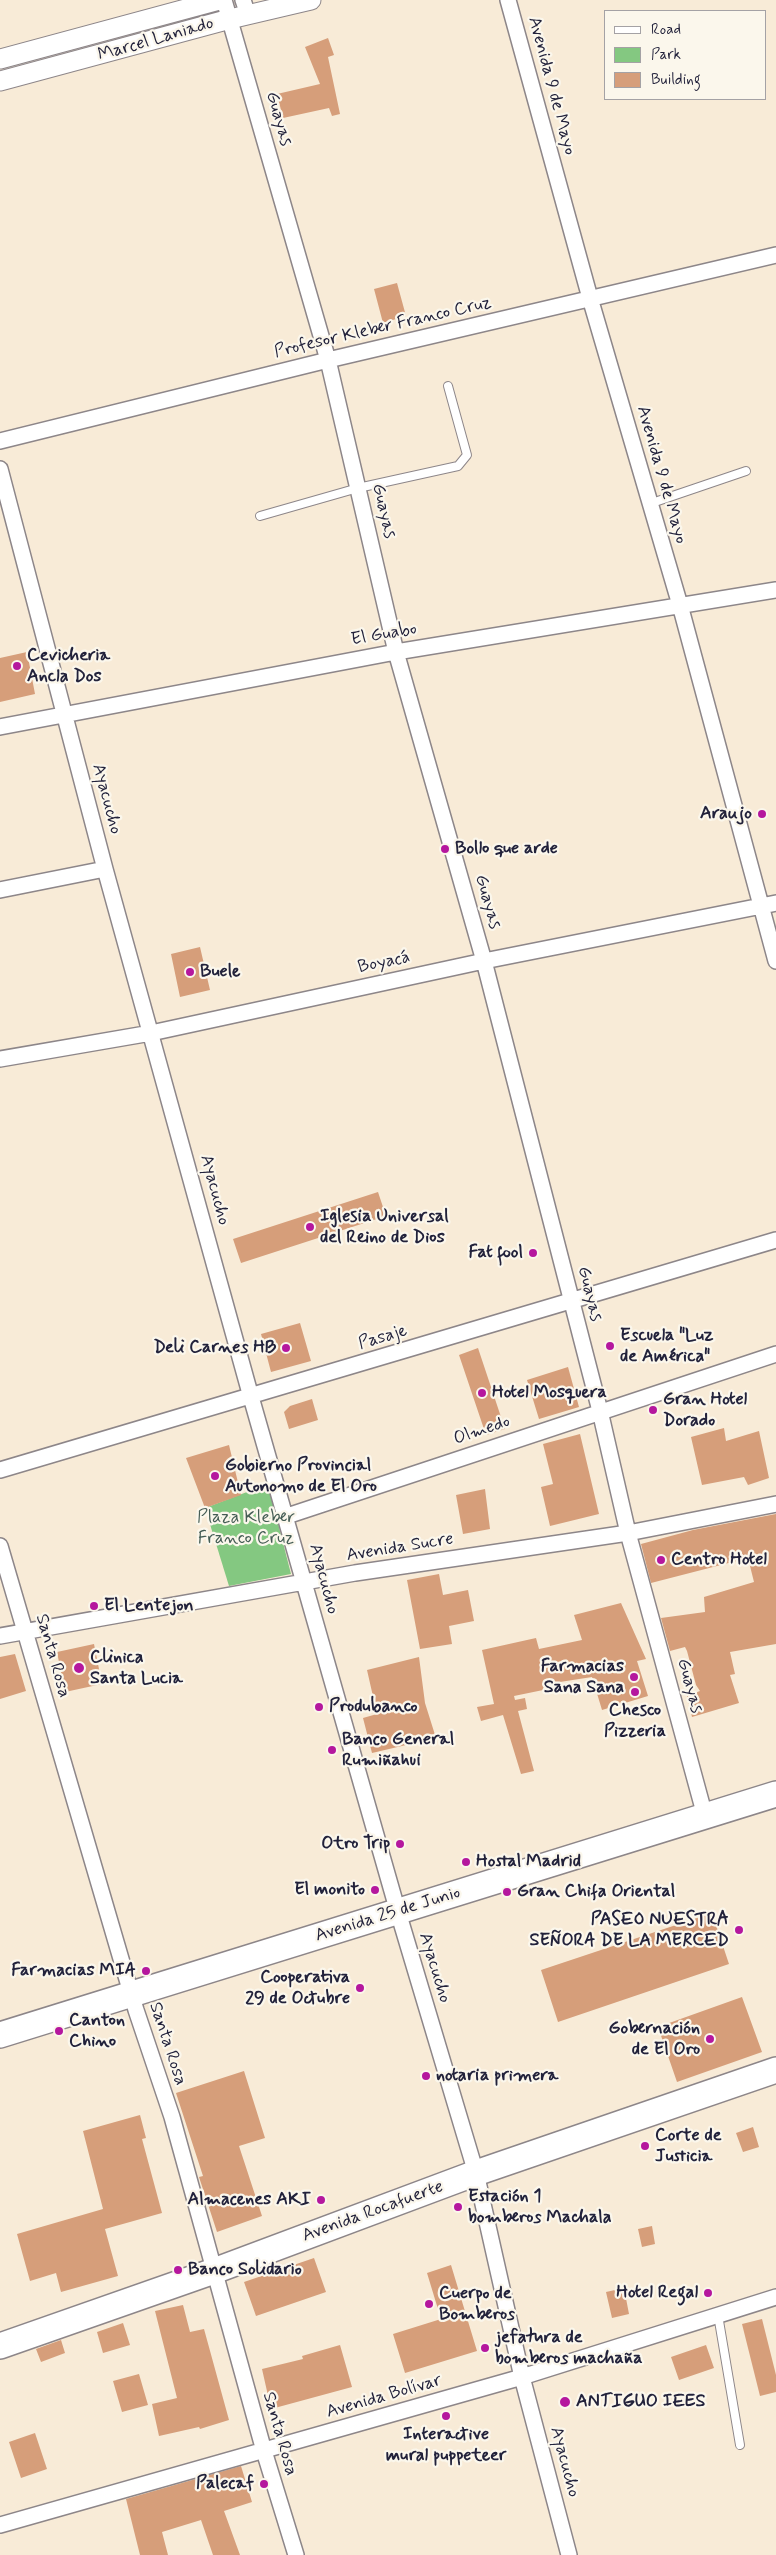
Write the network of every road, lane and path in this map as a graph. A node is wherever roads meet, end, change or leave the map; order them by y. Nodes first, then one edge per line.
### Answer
1 (219, 0) edge
2 (224, 0) edge
3 (312, 0) edge
4 (508, 0) edge
5 (240, 12) edge
6 (0, 59) edge
7 (0, 81) edge
8 (776, 255) edge
9 (590, 298) junction
10 (328, 360) junction
11 (448, 386) dead end
12 (0, 440) edge
13 (0, 469) edge
14 (746, 471) dead end
15 (358, 488) junction
16 (649, 504) junction
17 (260, 516) dead end
18 (776, 590) edge
19 (680, 605) junction
20 (396, 652) junction
21 (64, 713) junction
22 (0, 727) edge
23 (105, 869) junction
24 (0, 890) edge
25 (776, 903) edge
26 (761, 906) junction
27 (484, 961) junction
28 (776, 961) edge
29 (151, 1033) junction
30 (0, 1059) edge
31 (776, 1240) edge
32 (572, 1302) junction
33 (776, 1354) edge
34 (251, 1396) junction
35 (600, 1411) junction
36 (0, 1470) edge
37 (776, 1504) edge
38 (287, 1516) junction
39 (628, 1533) junction
40 (0, 1546) edge
41 (305, 1584) junction
42 (26, 1631) junction
43 (0, 1636) edge
44 (776, 1794) edge
45 (706, 1816) junction
46 (398, 1912) junction
47 (131, 1993) junction
48 (0, 2035) edge
49 (776, 2070) edge
50 (476, 2173) junction
51 (214, 2271) junction
52 (776, 2297) edge
53 (718, 2315) junction
54 (0, 2346) edge
55 (522, 2378) junction
56 (740, 2445) dead end
57 (264, 2451) junction
58 (0, 2524) edge
59 (296, 2555) edge
60 (570, 2555) edge

1 - 6 street, Marcel Laniado
2 - 5 street, Guayas
3 - 5 street, Marcel Laniado
4 - 9 street, Avenida 9 de Mayo
5 - 7 street, Marcel Laniado
5 - 10 street, Guayas
8 - 9 street, Profesor Kleber Franco Cruz
9 - 10 street, Profesor Kleber Franco Cruz
9 - 16 street, Avenida 9 de Mayo
10 - 12 street, Profesor Kleber Franco Cruz
10 - 15 street, Guayas
11 - 15 lane
13 - 21 street, Ayacucho
14 - 16 lane
15 - 17 lane
15 - 20 street, Guayas
16 - 19 street, Avenida 9 de Mayo
18 - 19 street, El Guabo
19 - 20 street, El Guabo
19 - 26 street, Avenida 9 de Mayo
20 - 21 street, El Guabo
20 - 27 street, Guayas
21 - 22 street, El Guabo
21 - 23 street, Ayacucho
23 - 24 street
23 - 29 street, Ayacucho
25 - 26 street, Boyacá
26 - 27 street, Boyacá
26 - 28 street, Avenida 9 de Mayo
27 - 29 street, Boyacá
27 - 32 street, Guayas
29 - 30 street, Boyacá
29 - 34 street, Ayacucho
31 - 32 street, Pasaje
32 - 34 street, Pasaje
32 - 35 street, Guayas
33 - 35 street, Olmedo
34 - 36 street, Pasaje
34 - 38 street, Ayacucho
35 - 38 street, Olmedo
35 - 39 street, Guayas
37 - 39 street, Avenida Sucre
38 - 41 street, Ayacucho
39 - 41 street, Avenida Sucre
39 - 45 street, Guayas
40 - 42 street, Santa Rosa
41 - 42 street, Avenida Sucre
41 - 46 street, Ayacucho
42 - 43 street, Avenida Sucre
42 - 47 street, Santa Rosa
44 - 45 main road, Avenida 25 de Junio
45 - 46 main road, Avenida 25 de Junio
46 - 47 main road, Avenida 25 de Junio
46 - 50 street, Ayacucho
47 - 48 main road, Avenida 25 de Junio
47 - 51 street, Santa Rosa
49 - 50 main road, Avenida Rocafuerte
50 - 51 main road, Avenida Rocafuerte
50 - 55 street, Ayacucho
51 - 54 main road, Avenida Rocafuerte
51 - 57 street, Santa Rosa
52 - 53 street, Avenida Bolívar
53 - 55 street, Avenida Bolívar
53 - 56 lane
55 - 57 street, Avenida Bolívar
55 - 60 street, Ayacucho
57 - 58 street, Avenida Bolívar
57 - 59 street, Santa Rosa

